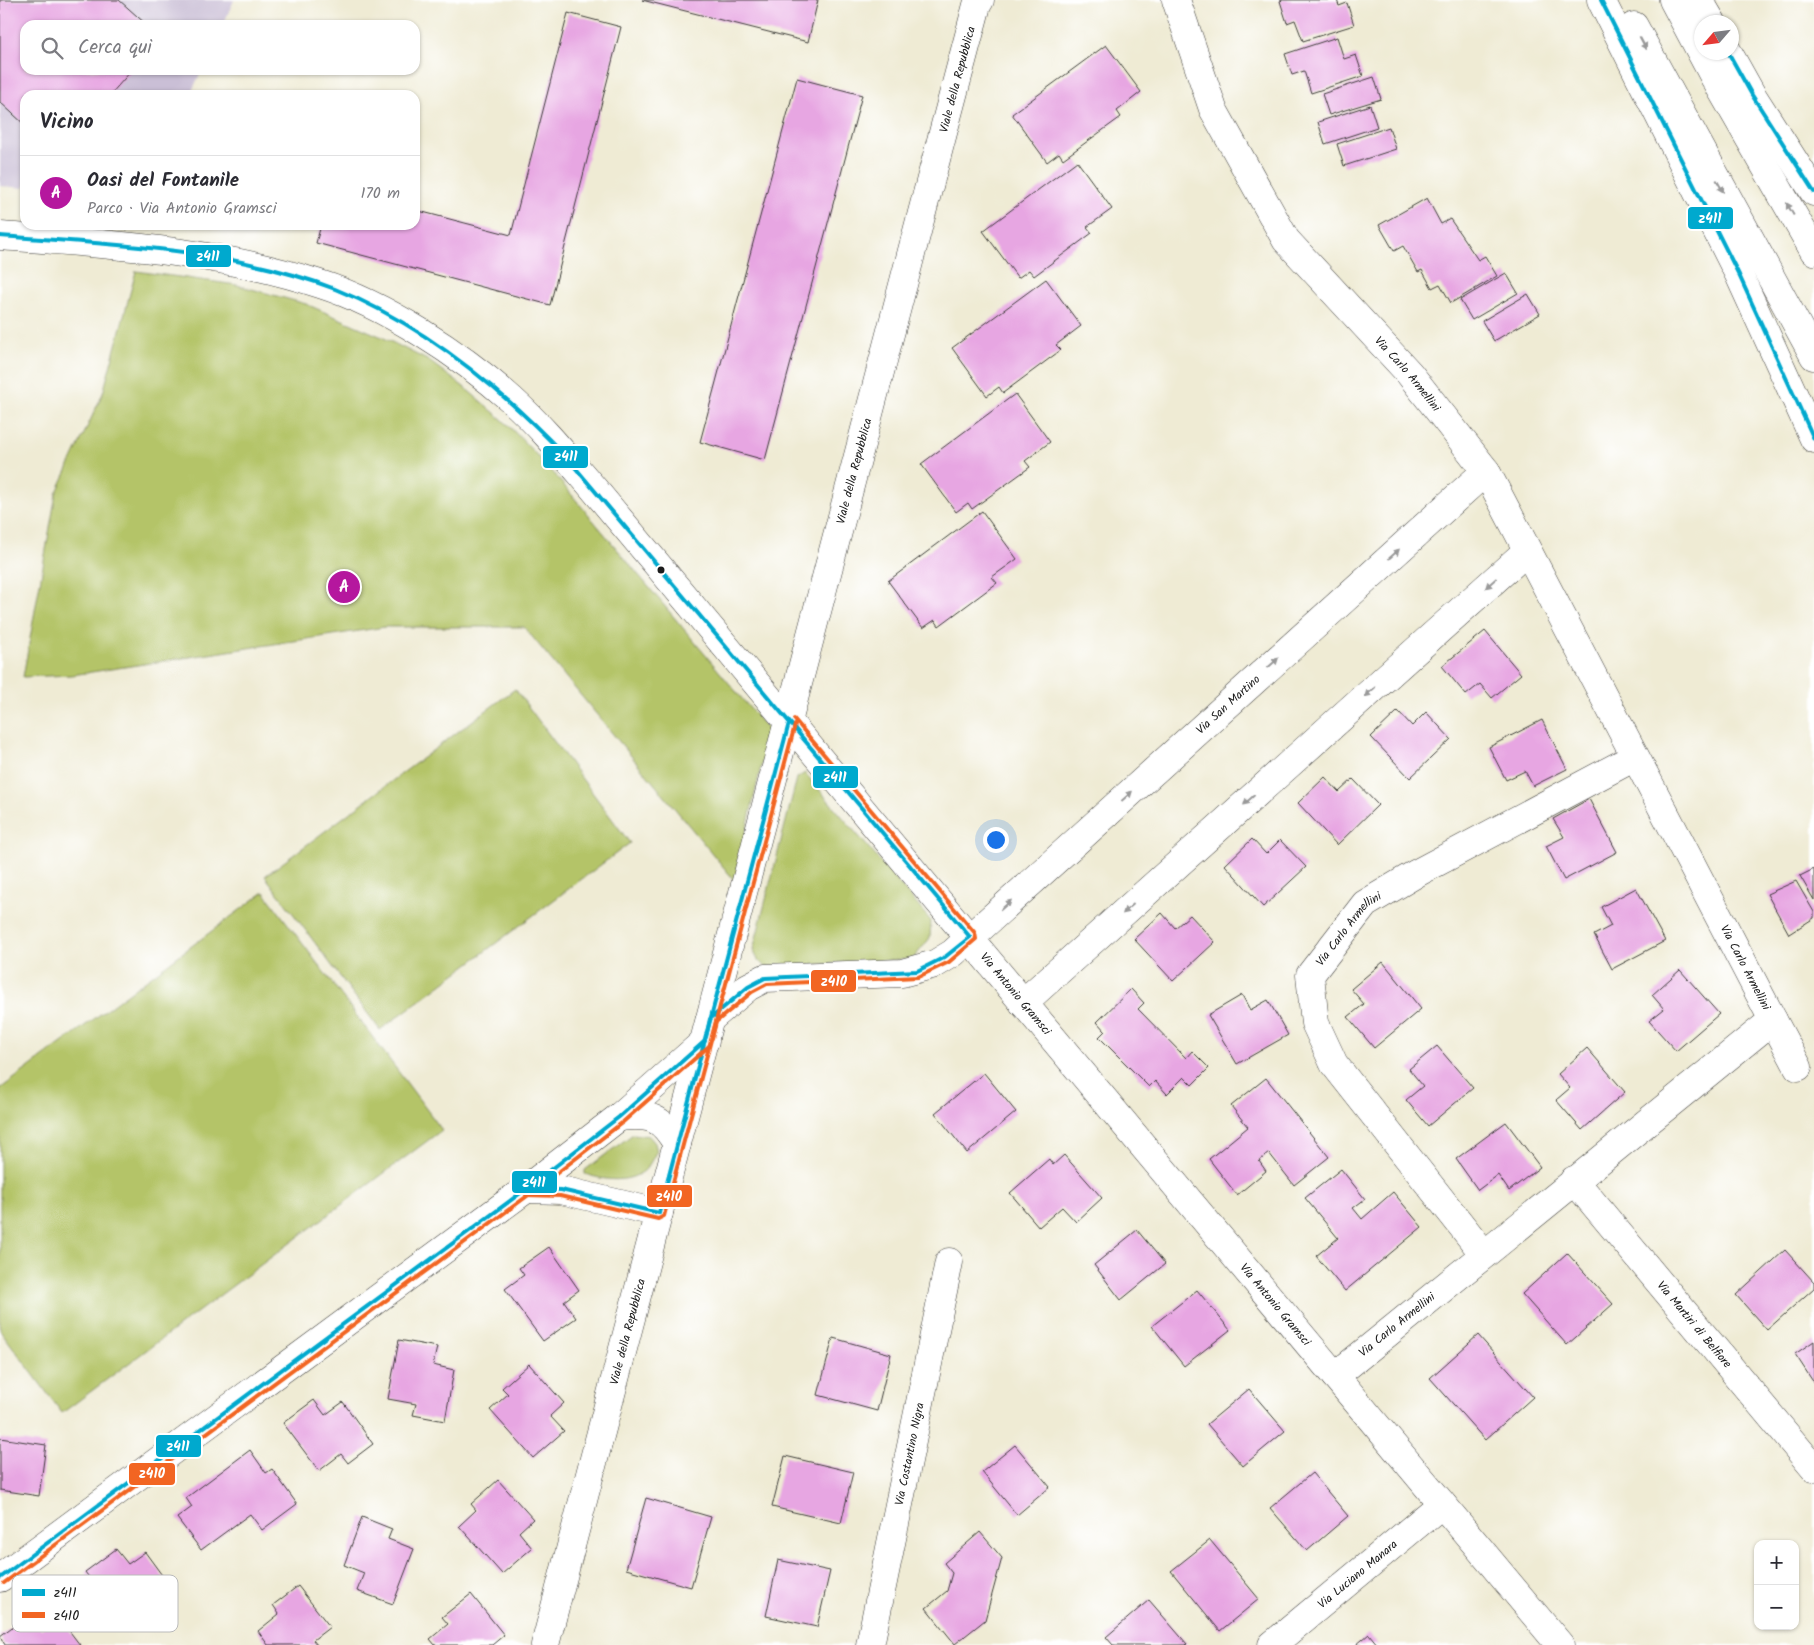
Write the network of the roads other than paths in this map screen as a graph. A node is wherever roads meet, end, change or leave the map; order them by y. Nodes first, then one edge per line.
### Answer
1 (980, 0) edge
2 (1176, 0) edge
3 (1601, 0) edge
4 (1620, 0) edge
5 (1674, 0) edge
6 (1699, 0) edge
7 (1708, 15) edge
8 (1733, 60) edge
9 (1814, 192) edge
10 (0, 236) edge
11 (1814, 251) edge
12 (1814, 356) edge
13 (1814, 439) edge
14 (1486, 471) junction
15 (1527, 551) junction
16 (789, 723) junction
17 (1635, 757) junction
18 (970, 937) junction
19 (730, 944) junction
20 (765, 978) junction
21 (1023, 1003) junction
22 (1773, 1020) junction
23 (708, 1030) junction
24 (1798, 1067) dead end
25 (619, 1117) junction
26 (677, 1144) junction
27 (1574, 1180) junction
28 (526, 1188) junction
29 (659, 1213) junction
30 (1484, 1254) junction
31 (949, 1262) dead end
32 (1335, 1376) junction
33 (1814, 1468) edge
34 (1442, 1504) junction
35 (0, 1578) edge
36 (545, 1645) edge
37 (870, 1645) edge
38 (1272, 1645) edge
39 (1560, 1645) edge

1 - 16 main road, Viale della Repubblica
2 - 14 main road, Via Carlo Armellini
3 - 13 main road
4 -> 12 main road
11 -> 5 main road
6 - 7 main road
8 - 9 main road
10 - 16 main road, Via Antonio Gramsci
14 - 15 main road, Via Carlo Armellini
18 -> 14 main road, Via San Martino
15 - 17 main road, Via Carlo Armellini
15 -> 21 main road
16 - 18 main road, Via Antonio Gramsci
16 - 19 main road, Viale della Repubblica
17 - 22 main road, Via Carlo Armellini
17 - 30 main road, Via Carlo Armellini
18 - 20 main road
18 - 21 main road, Via Antonio Gramsci
19 - 20 main road
19 - 23 main road, Viale della Repubblica
20 - 23 main road
21 - 32 main road, Via Antonio Gramsci
22 - 24 main road, Via Carlo Armellini
22 - 27 main road, Via Carlo Armellini
23 - 25 main road
23 - 26 main road, Viale della Repubblica
25 - 26 main road
25 - 28 main road
26 - 29 main road, Viale della Repubblica
27 - 30 main road, Via Carlo Armellini
27 - 33 main road, Via Martiri di Belfiore
28 - 29 main road
28 - 35 main road
29 - 36 main road, Viale della Repubblica
30 - 32 main road, Via Carlo Armellini
31 - 37 main road, Via Costantino Nigra
32 - 34 main road, Via Antonio Gramsci
34 - 38 main road, Via Luciano Manara
34 - 39 main road, Via Antonio Gramsci

